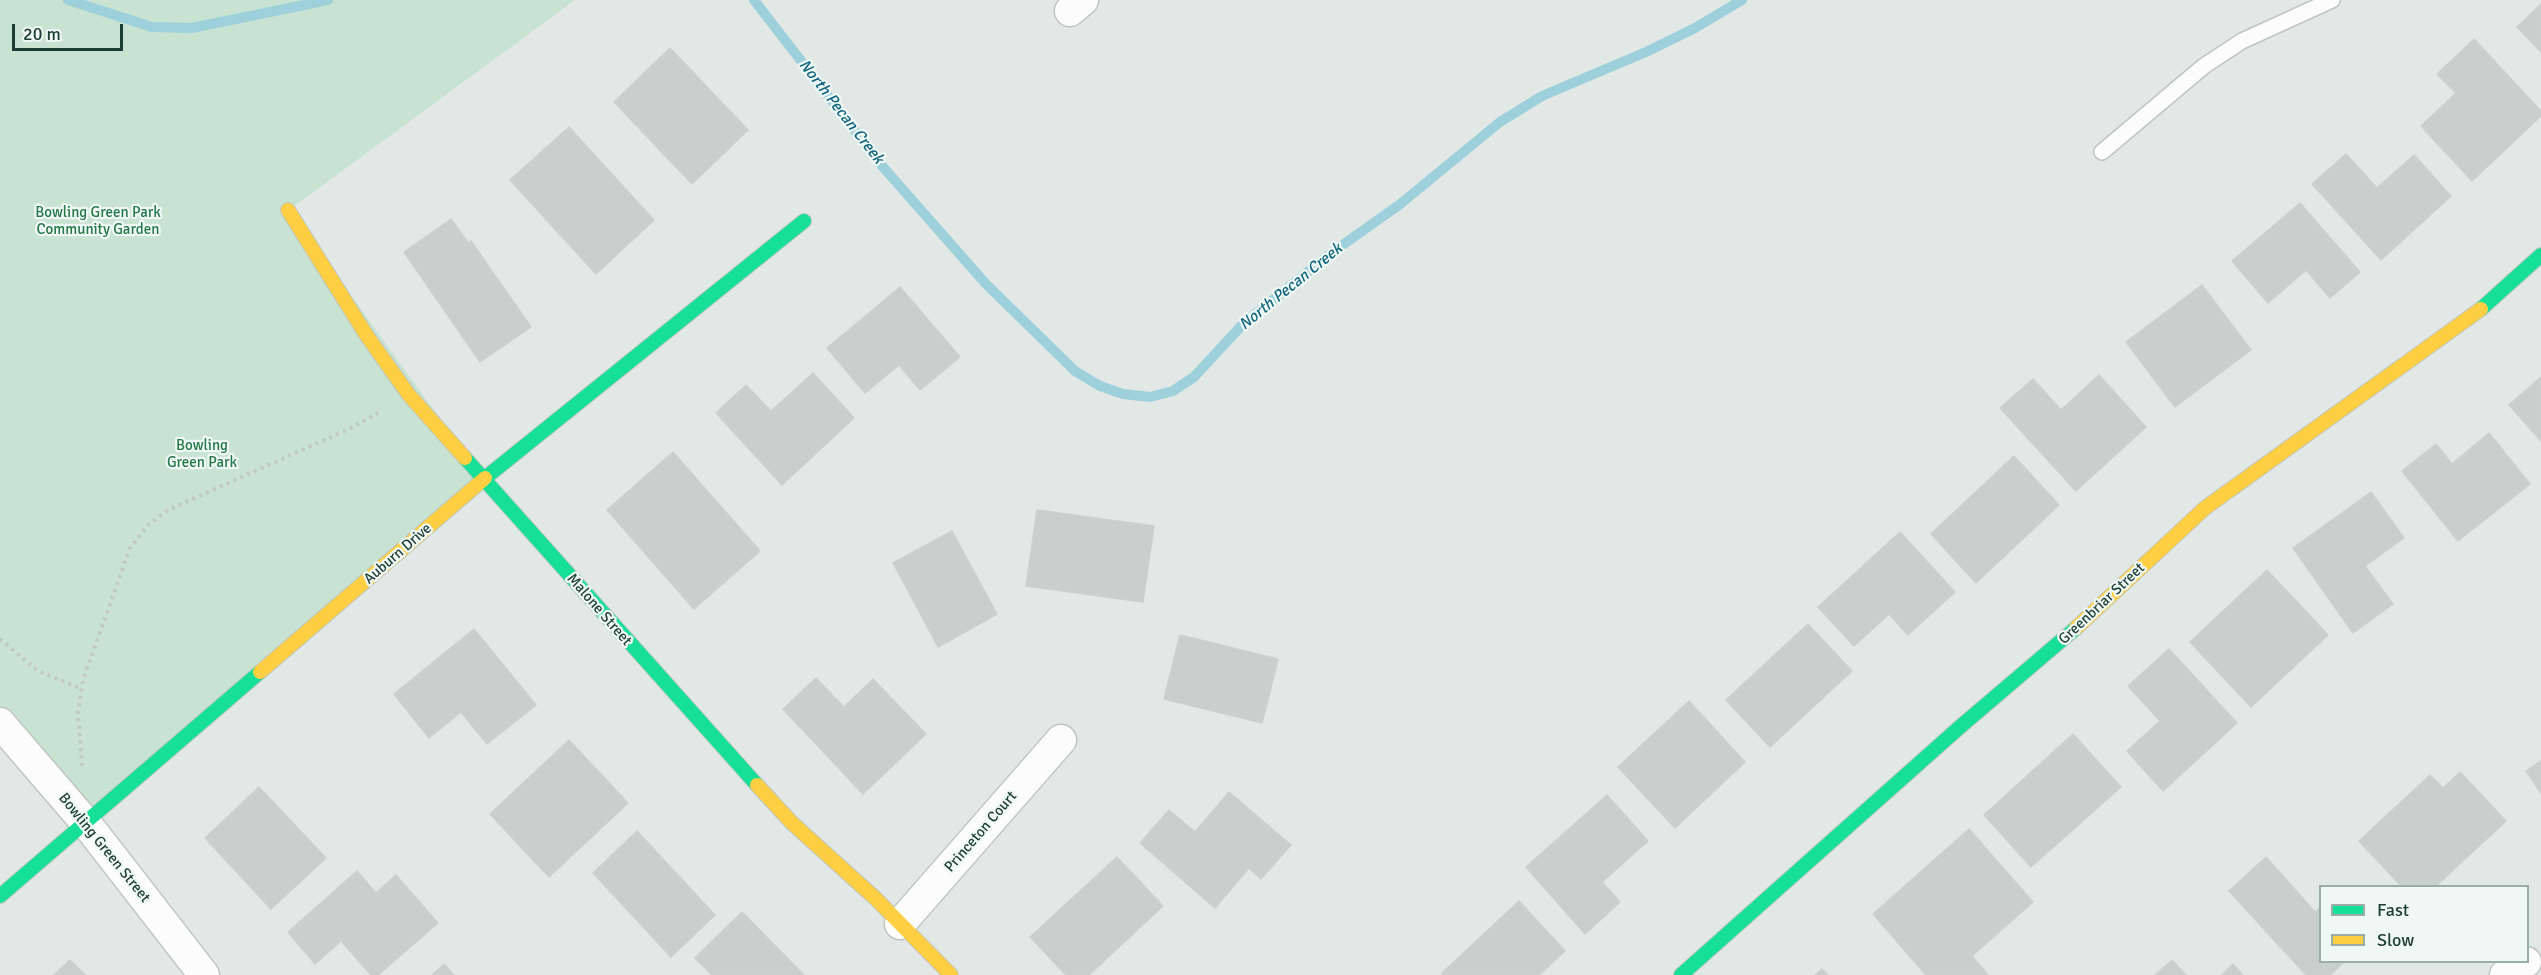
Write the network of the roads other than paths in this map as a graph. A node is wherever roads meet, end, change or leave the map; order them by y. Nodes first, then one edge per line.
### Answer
1 (2332, 0) edge
2 (2298, 8) edge
3 (2102, 152) dead end
4 (288, 210) dead end
5 (804, 221) dead end
6 (2541, 255) edge
7 (484, 479) junction
8 (0, 723) edge
9 (1061, 740) dead end
10 (86, 823) junction
11 (0, 896) edge
12 (900, 924) junction
13 (2524, 963) edge
14 (204, 975) edge
15 (951, 975) edge
16 (1681, 975) edge
17 (2505, 975) edge

1 - 2 lane
2 - 3 lane
4 - 7 street, Malone Street
5 - 7 street, Auburn Drive
6 - 16 street, Greenbriar Street
7 - 10 street, Auburn Drive
7 - 12 street, Malone Street
8 - 10 street, Bowling Green Street
9 - 12 street, Princeton Court
10 - 11 street, Auburn Drive
10 - 14 street, Bowling Green Street
12 - 15 street, Malone Street
13 - 17 street

